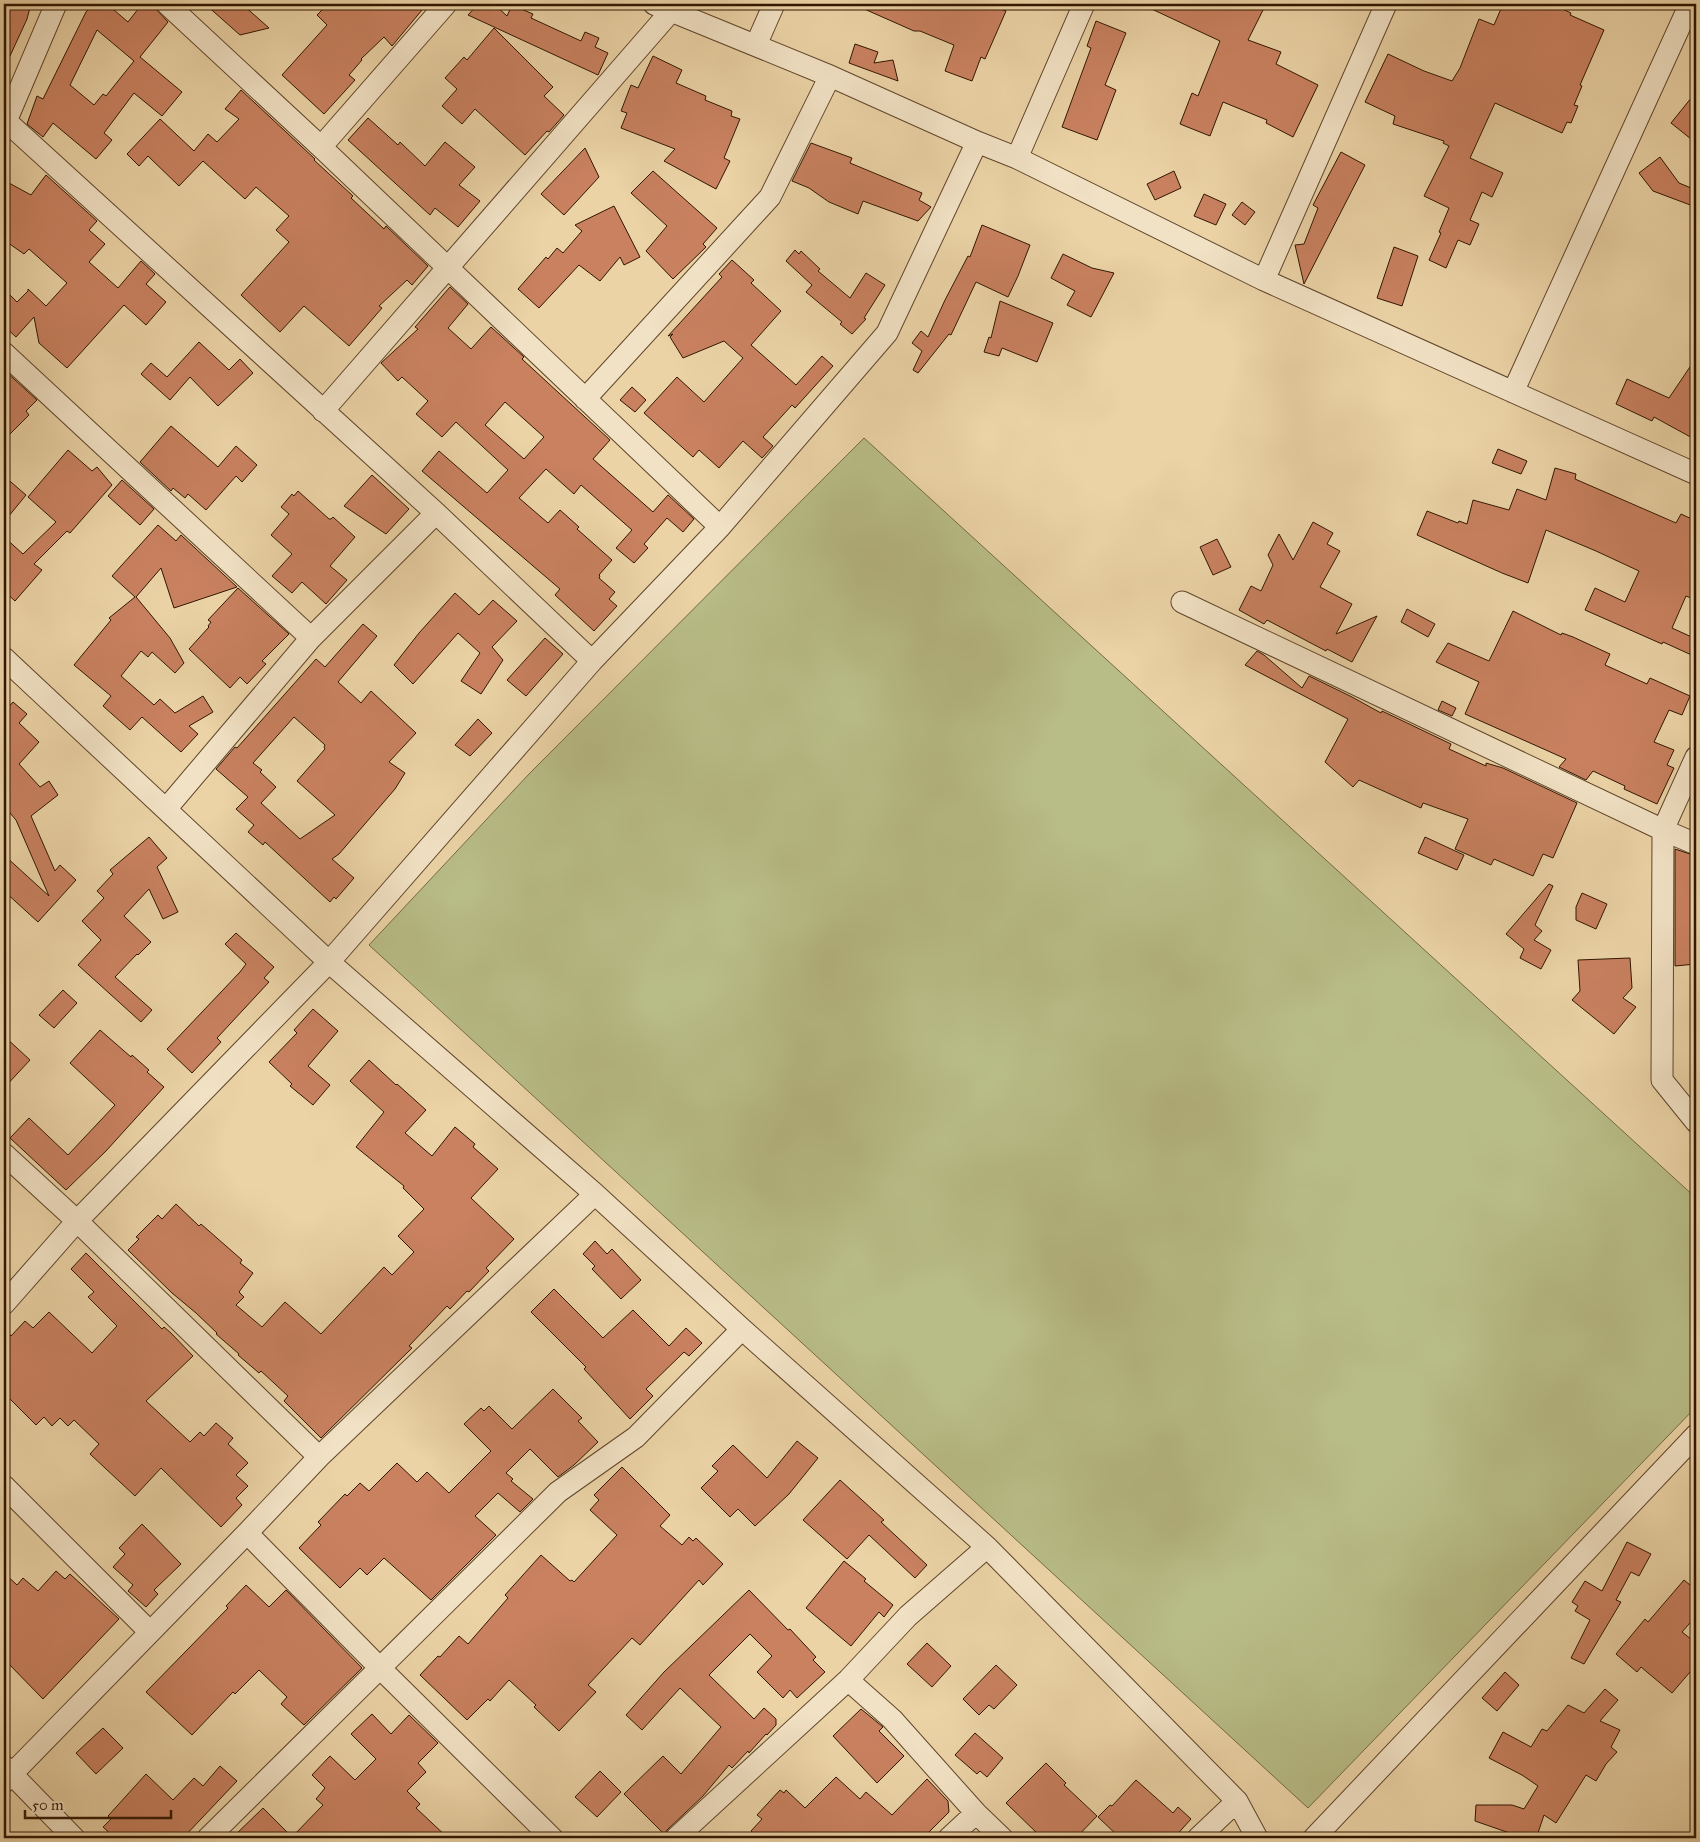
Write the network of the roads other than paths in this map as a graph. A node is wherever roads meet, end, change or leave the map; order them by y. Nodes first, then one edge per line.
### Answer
1 (56, 4) edge
2 (167, 4) edge
3 (446, 4) edge
4 (774, 4) edge
5 (1084, 4) edge
6 (1386, 4) edge
7 (1690, 4) edge
8 (663, 7) edge
9 (756, 45) junction
10 (830, 76) junction
11 (5, 124) edge
12 (977, 142) junction
13 (321, 147) junction
14 (1017, 158) junction
15 (448, 268) junction
16 (1264, 280) junction
17 (4, 353) edge
18 (1513, 392) junction
19 (585, 399) junction
20 (323, 411) junction
21 (1696, 474) edge
22 (436, 513) junction
23 (720, 527) junction
24 (1182, 602) dead end
25 (312, 638) junction
26 (592, 661) junction
27 (6, 666) edge
28 (1696, 757) edge
29 (166, 809) junction
30 (1663, 830) junction
31 (1696, 844) edge
32 (329, 962) junction
33 (1696, 1122) edge
34 (4, 1154) edge
35 (595, 1194) junction
36 (77, 1222) junction
37 (4, 1304) edge
38 (742, 1329) junction
39 (1696, 1436) edge
40 (319, 1457) junction
41 (4, 1486) edge
42 (247, 1533) junction
43 (987, 1548) junction
44 (150, 1632) junction
45 (380, 1668) junction
46 (848, 1680) junction
47 (6, 1774) edge
48 (1237, 1801) junction
49 (976, 1813) junction
50 (74, 1838) edge
51 (208, 1838) edge
52 (552, 1838) edge
53 (676, 1838) edge
54 (949, 1838) edge
55 (1002, 1838) edge
56 (1198, 1838) edge
57 (1257, 1838) edge
58 (1314, 1838) edge

1 - 11 street
2 - 13 street
3 - 13 street
4 - 9 street
5 - 14 street
6 - 16 street
7 - 18 street
8 - 9 street
8 - 15 street
9 - 10 street
10 - 12 street
10 - 19 street
11 - 20 street
12 - 14 street
12 - 23 street
13 - 15 street
14 - 16 street
15 - 19 street
15 - 20 street
16 - 18 street
17 - 25 street
18 - 21 street
19 - 23 street
20 - 22 street
22 - 25 street
22 - 26 street
23 - 26 street
24 - 30 street
25 - 29 street
26 - 32 street
27 - 29 street
28 - 30 street
29 - 32 street
30 - 31 street
30 - 33 street
32 - 35 street
32 - 36 street
34 - 36 street
35 - 38 street
35 - 40 street
36 - 37 street
36 - 40 street
38 - 43 street
38 - 45 street
39 - 58 street
40 - 42 street
41 - 44 street
42 - 44 street
42 - 45 street
43 - 46 street
43 - 48 street
44 - 47 street
45 - 51 street
45 - 52 street
46 - 49 street
46 - 53 street
47 - 50 street
48 - 56 street
48 - 57 street
49 - 54 street
49 - 55 street

